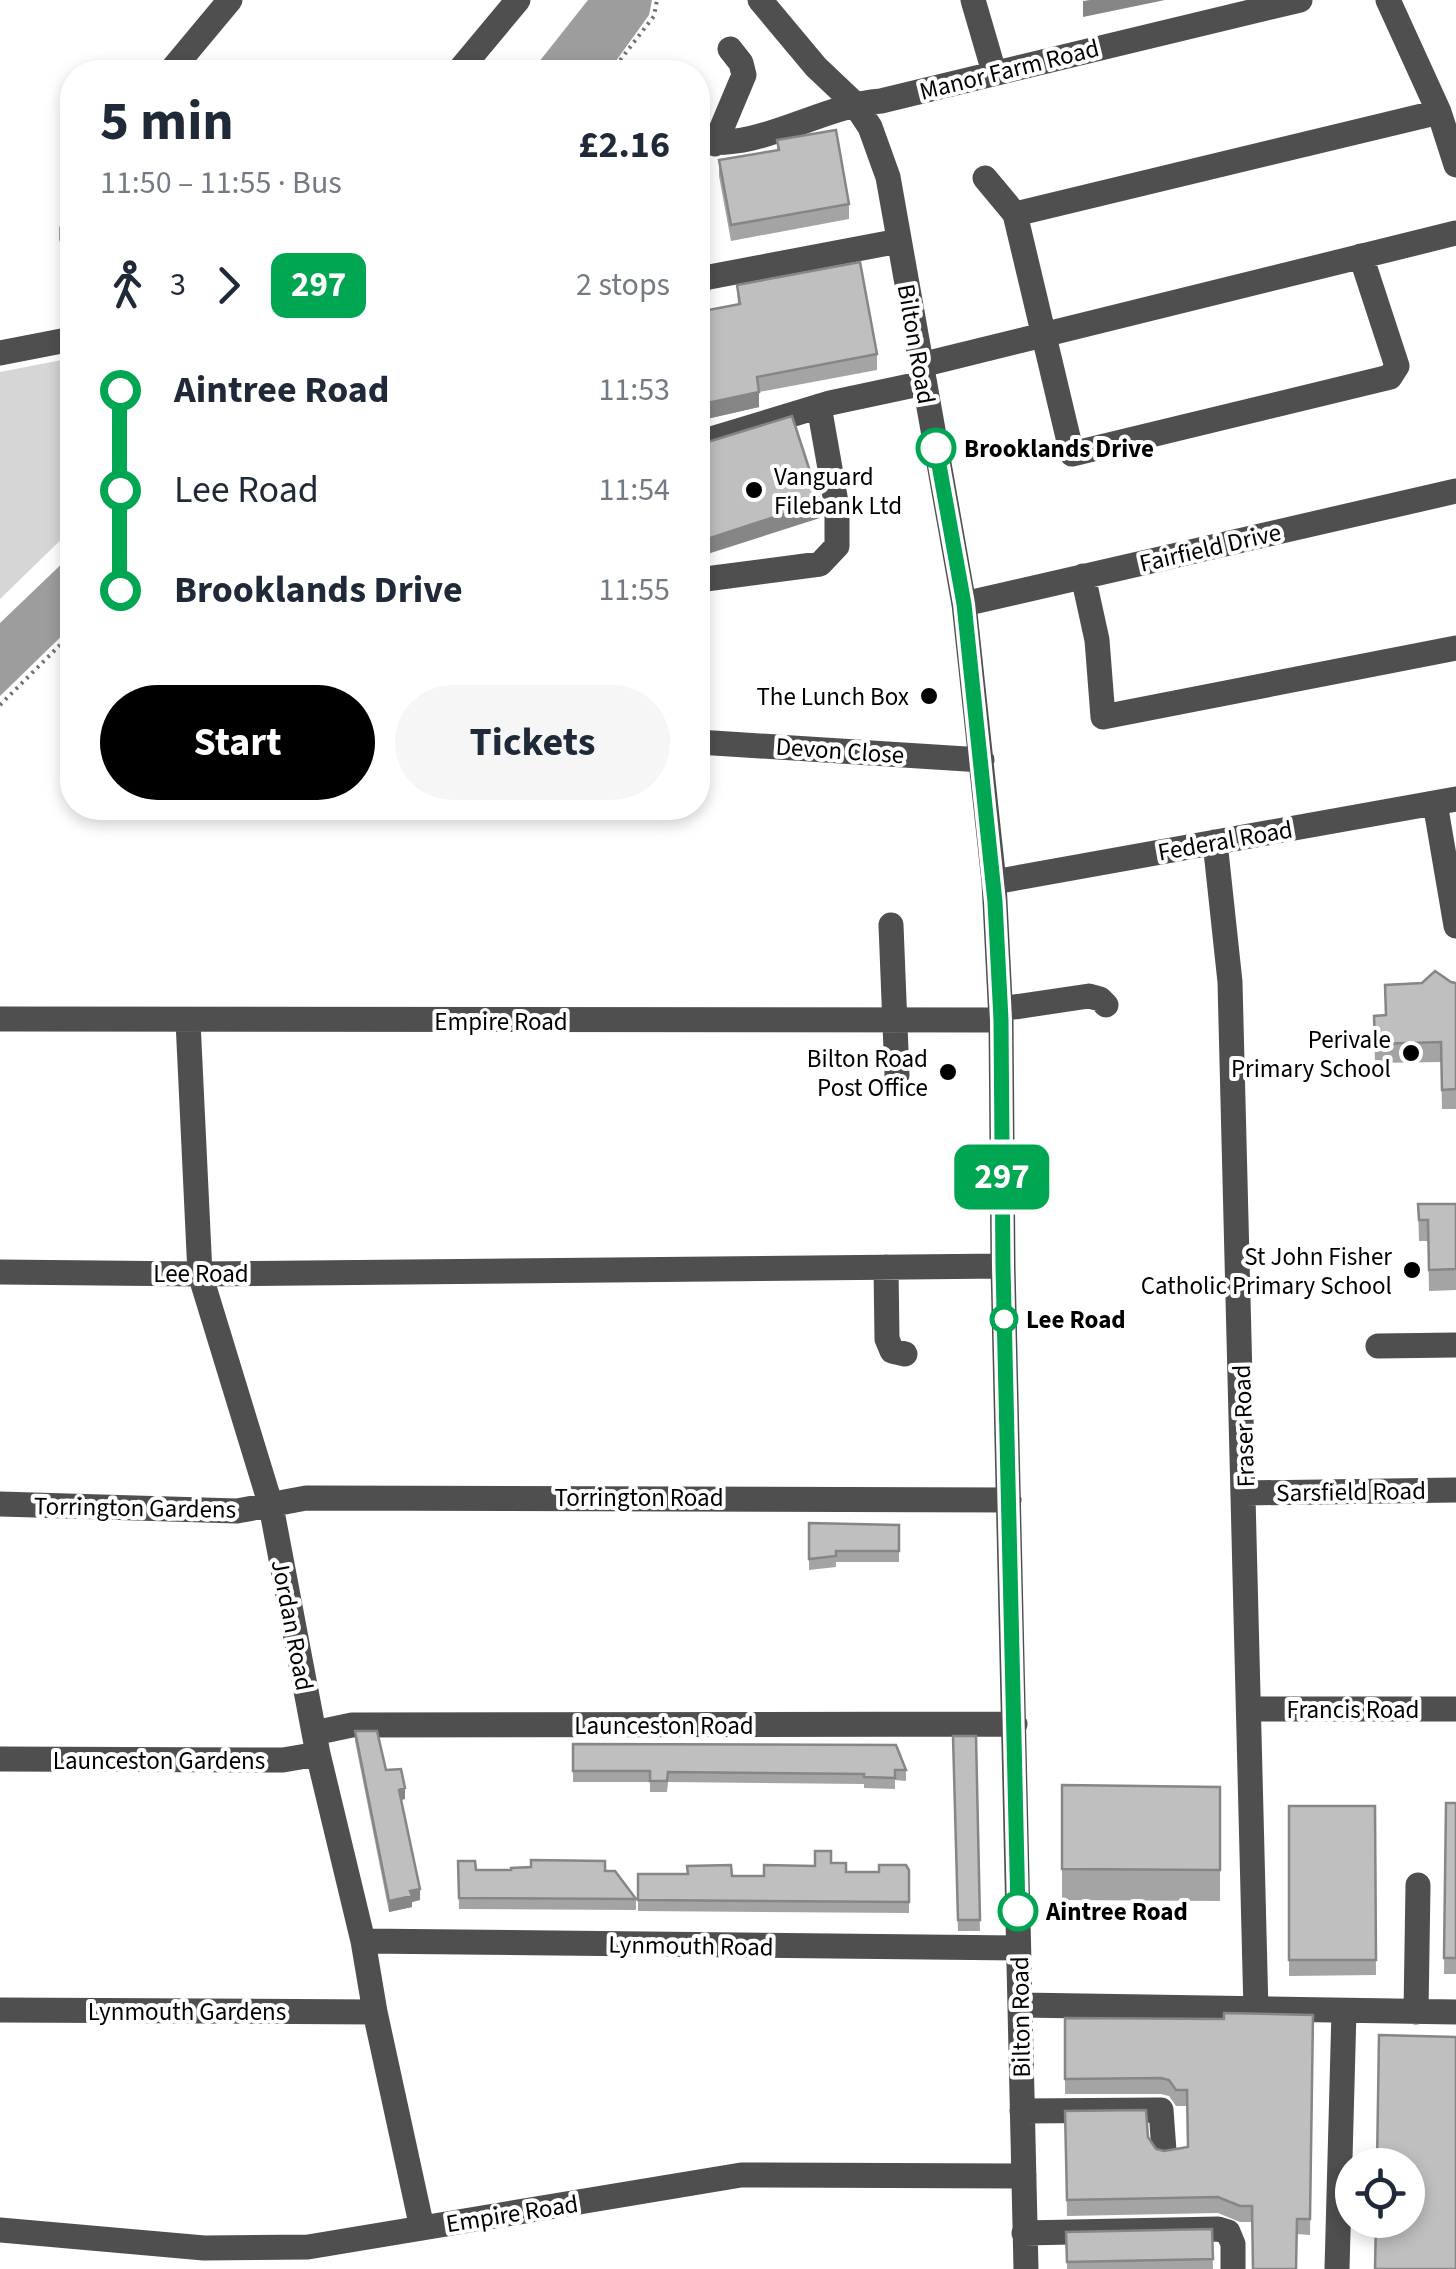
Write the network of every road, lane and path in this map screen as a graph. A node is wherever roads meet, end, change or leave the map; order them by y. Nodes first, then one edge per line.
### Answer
1 (230, 0) edge
2 (518, 0) edge
3 (657, 0) edge
4 (760, 0) edge
5 (972, 0) edge
6 (1300, 0) edge
7 (1388, 0) edge
8 (1268, 4) edge
9 (730, 48) dead end
10 (180, 60) edge
11 (468, 60) edge
12 (620, 60) edge
13 (994, 72) junction
14 (854, 103) junction
15 (1439, 112) junction
16 (710, 135) edge
17 (710, 141) edge
18 (1456, 165) edge
19 (985, 178) dead end
20 (1016, 214) junction
21 (1456, 233) edge
22 (899, 241) junction
23 (1362, 256) junction
24 (710, 277) edge
25 (1042, 334) junction
26 (60, 342) edge
27 (0, 354) edge
28 (922, 374) junction
29 (819, 406) junction
30 (710, 439) edge
31 (1456, 492) edge
32 (1083, 576) junction
33 (710, 578) edge
34 (964, 604) junction
35 (60, 645) edge
36 (1456, 648) edge
37 (0, 705) edge
38 (710, 743) edge
39 (982, 760) junction
40 (1445, 801) edge
41 (1215, 842) junction
42 (994, 882) junction
43 (892, 926) dead end
44 (1456, 926) edge
45 (1106, 1005) dead end
46 (1001, 1015) junction
47 (0, 1019) edge
48 (893, 1020) junction
49 (188, 1021) junction
50 (897, 1075) dead end
51 (1003, 1266) junction
52 (886, 1267) junction
53 (0, 1272) edge
54 (200, 1274) junction
55 (1456, 1345) edge
56 (1378, 1346) dead end
57 (905, 1354) dead end
58 (1456, 1490) edge
59 (1245, 1493) junction
60 (1009, 1500) junction
61 (0, 1504) edge
62 (270, 1506) junction
63 (1456, 1709) edge
64 (1251, 1710) junction
65 (1015, 1724) junction
66 (316, 1744) junction
67 (0, 1760) edge
68 (1418, 1885) dead end
69 (364, 1941) junction
70 (1018, 1948) junction
71 (1020, 2005) junction
72 (0, 2010) edge
73 (1256, 2011) junction
74 (1344, 2011) junction
75 (374, 2012) junction
76 (1416, 2012) junction
77 (1456, 2012) edge
78 (1022, 2111) junction
79 (1164, 2151) edge
80 (1024, 2176) junction
81 (422, 2228) junction
82 (0, 2230) edge
83 (1024, 2233) junction
84 (1026, 2269) edge
85 (1233, 2269) edge
86 (1338, 2269) edge

1 - 10 street
2 - 11 street
3 - 12 path
4 - 14 street
5 - 13 street
6 - 8 street, Manor Farm Road
7 - 15 street
8 - 13 street, Manor Farm Road
9 - 16 street
13 - 14 street, Manor Farm Road
14 - 17 street, Manor Farm Road
14 - 22 street, Bilton Road
15 - 18 street
15 - 20 street
19 - 20 street
20 - 25 street
21 - 23 street
22 - 24 street
22 - 28 street, Bilton Road
23 - 25 street
23 - 25 street
25 - 28 street
26 - 27 street
28 - 29 street
28 - 34 street, Bilton Road
29 - 30 street
29 - 33 street
31 - 32 street, Fairfield Drive
32 - 34 street, Fairfield Drive
32 - 36 street
34 - 39 street, Bilton Road
35 - 37 path
38 - 39 street, Devon Close
39 - 42 street, Bilton Road
40 - 41 street, Federal Road
40 - 44 street
41 - 42 street, Federal Road
41 - 59 street, Fraser Road
42 - 46 street, Bilton Road
43 - 48 street
45 - 46 street, Empire Road
46 - 48 street, Empire Road
46 - 51 street, Bilton Road
47 - 49 street, Empire Road
48 - 49 street, Empire Road
48 - 50 street
49 - 54 street, Jordan Road
51 - 52 street, Lee Road
51 - 60 street, Bilton Road
52 - 54 street, Lee Road
52 - 57 street
53 - 54 street, Lee Road
54 - 62 street, Jordan Road
55 - 56 street
58 - 59 street, Sarsfield Road
59 - 64 street, Fraser Road
60 - 62 street, Torrington Road
60 - 65 street, Bilton Road
61 - 62 street, Torrington Gardens
62 - 66 street, Jordan Road
63 - 64 street, Francis Road
64 - 73 street, Fraser Road
65 - 66 street, Launceston Road
65 - 70 street, Bilton Road
66 - 67 street, Launceston Gardens
66 - 69 street, Jordan Road
68 - 76 street
69 - 70 street, Lynmouth Road
69 - 75 street, Jordan Road
70 - 71 street, Bilton Road
71 - 73 street
71 - 78 street, Bilton Road
72 - 75 street, Lynmouth Gardens
73 - 74 street
74 - 76 street
74 - 86 street
75 - 81 street, Jordan Road
76 - 77 street
78 - 79 street
78 - 80 street, Bilton Road
80 - 81 street, Empire Road
80 - 83 street, Bilton Road
81 - 82 street, Empire Road
83 - 84 street, Bilton Road
83 - 85 street

